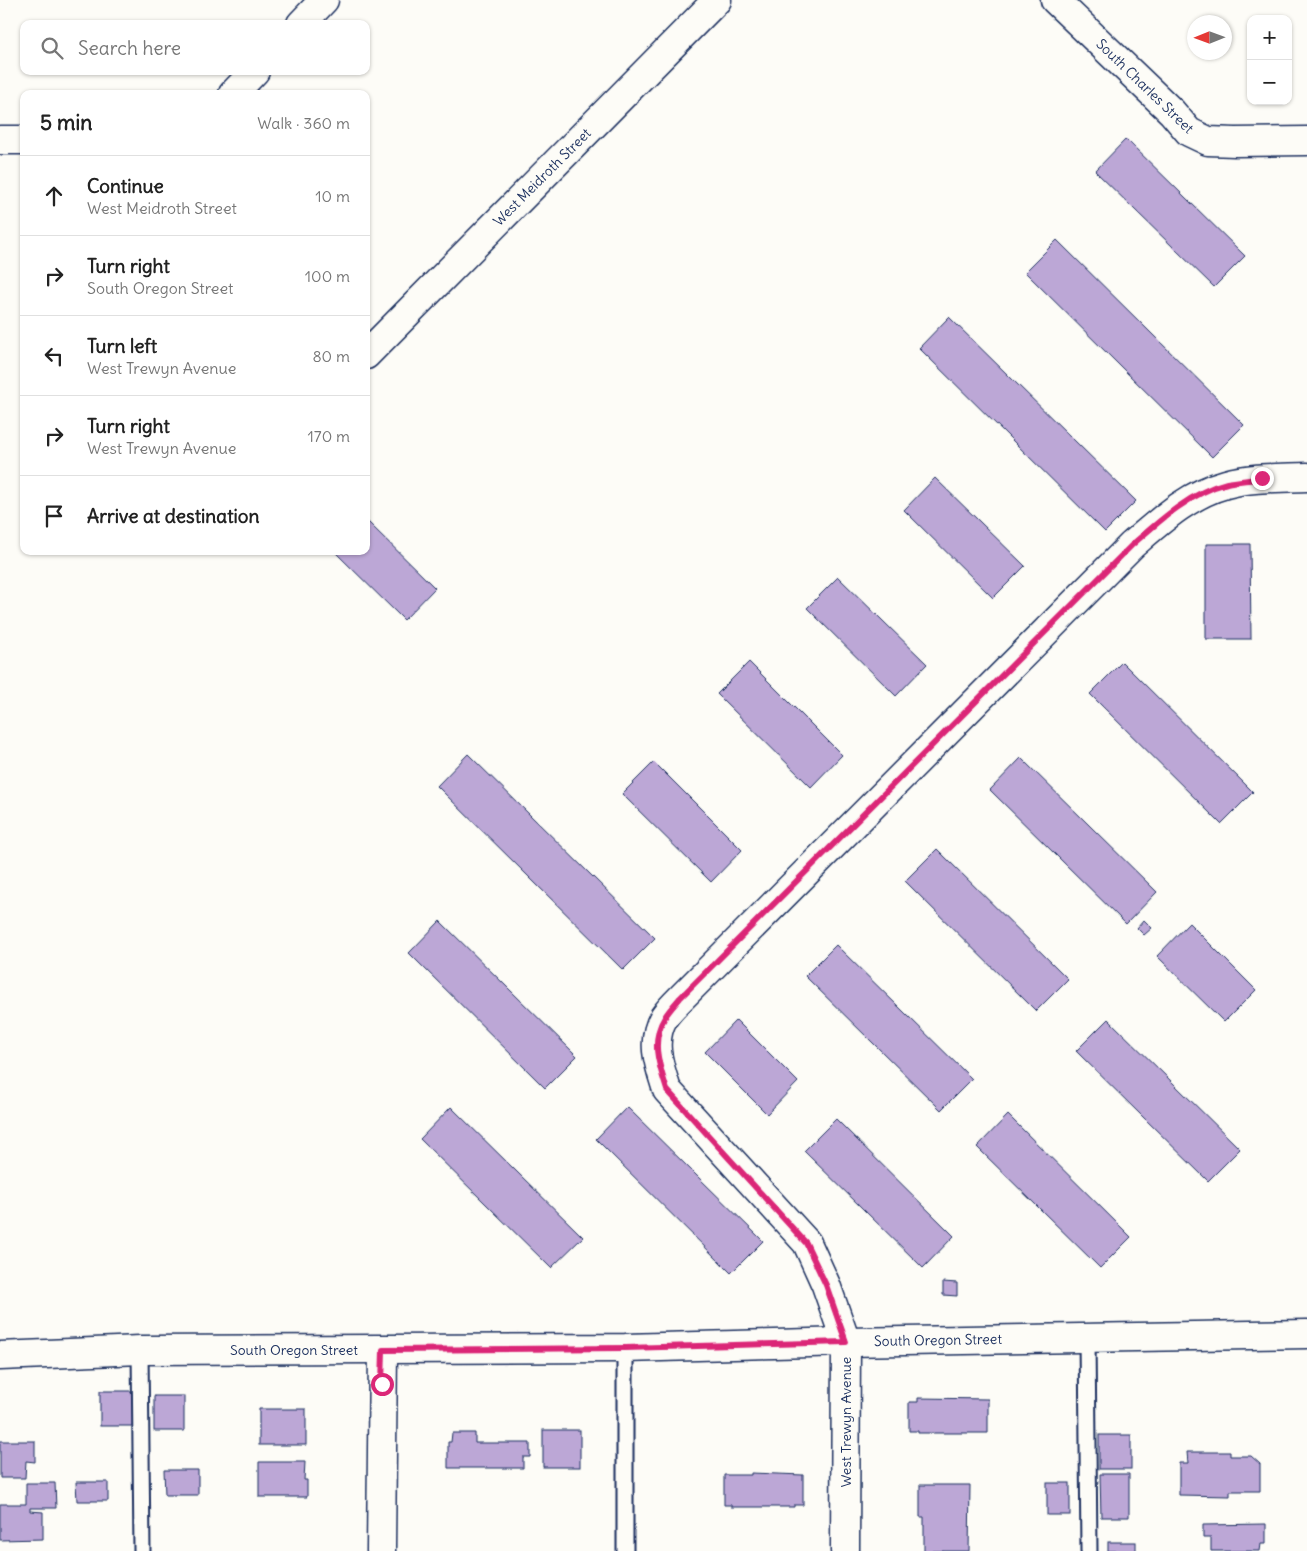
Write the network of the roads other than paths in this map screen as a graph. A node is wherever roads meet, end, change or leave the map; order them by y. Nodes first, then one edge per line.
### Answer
1 (324, 0) edge
2 (717, 0) edge
3 (1055, 0) edge
4 (305, 20) edge
5 (252, 75) edge
6 (237, 90) edge
7 (0, 140) edge
8 (20, 140) edge
9 (1307, 141) edge
10 (370, 350) edge
11 (1307, 477) edge
12 (1307, 1334) edge
13 (1087, 1338) junction
14 (846, 1342) junction
15 (625, 1348) junction
16 (140, 1350) junction
17 (383, 1350) junction
18 (0, 1356) edge
19 (142, 1551) edge
20 (380, 1551) edge
21 (625, 1551) edge
22 (845, 1551) edge
23 (1089, 1551) edge

1 - 4 street
2 - 10 street, West Meidroth Street
3 - 9 street, South Charles Street
5 - 6 street
7 - 8 street
11 - 14 street, West Trewyn Avenue
12 - 13 street, South Oregon Street
13 - 14 street, South Oregon Street
13 - 23 lane
14 - 15 street, South Oregon Street
14 - 22 street, West Trewyn Avenue
15 - 17 street, South Oregon Street
15 - 21 lane
16 - 17 street, South Oregon Street
16 - 18 street, South Oregon Street
16 - 19 lane
17 - 20 street

